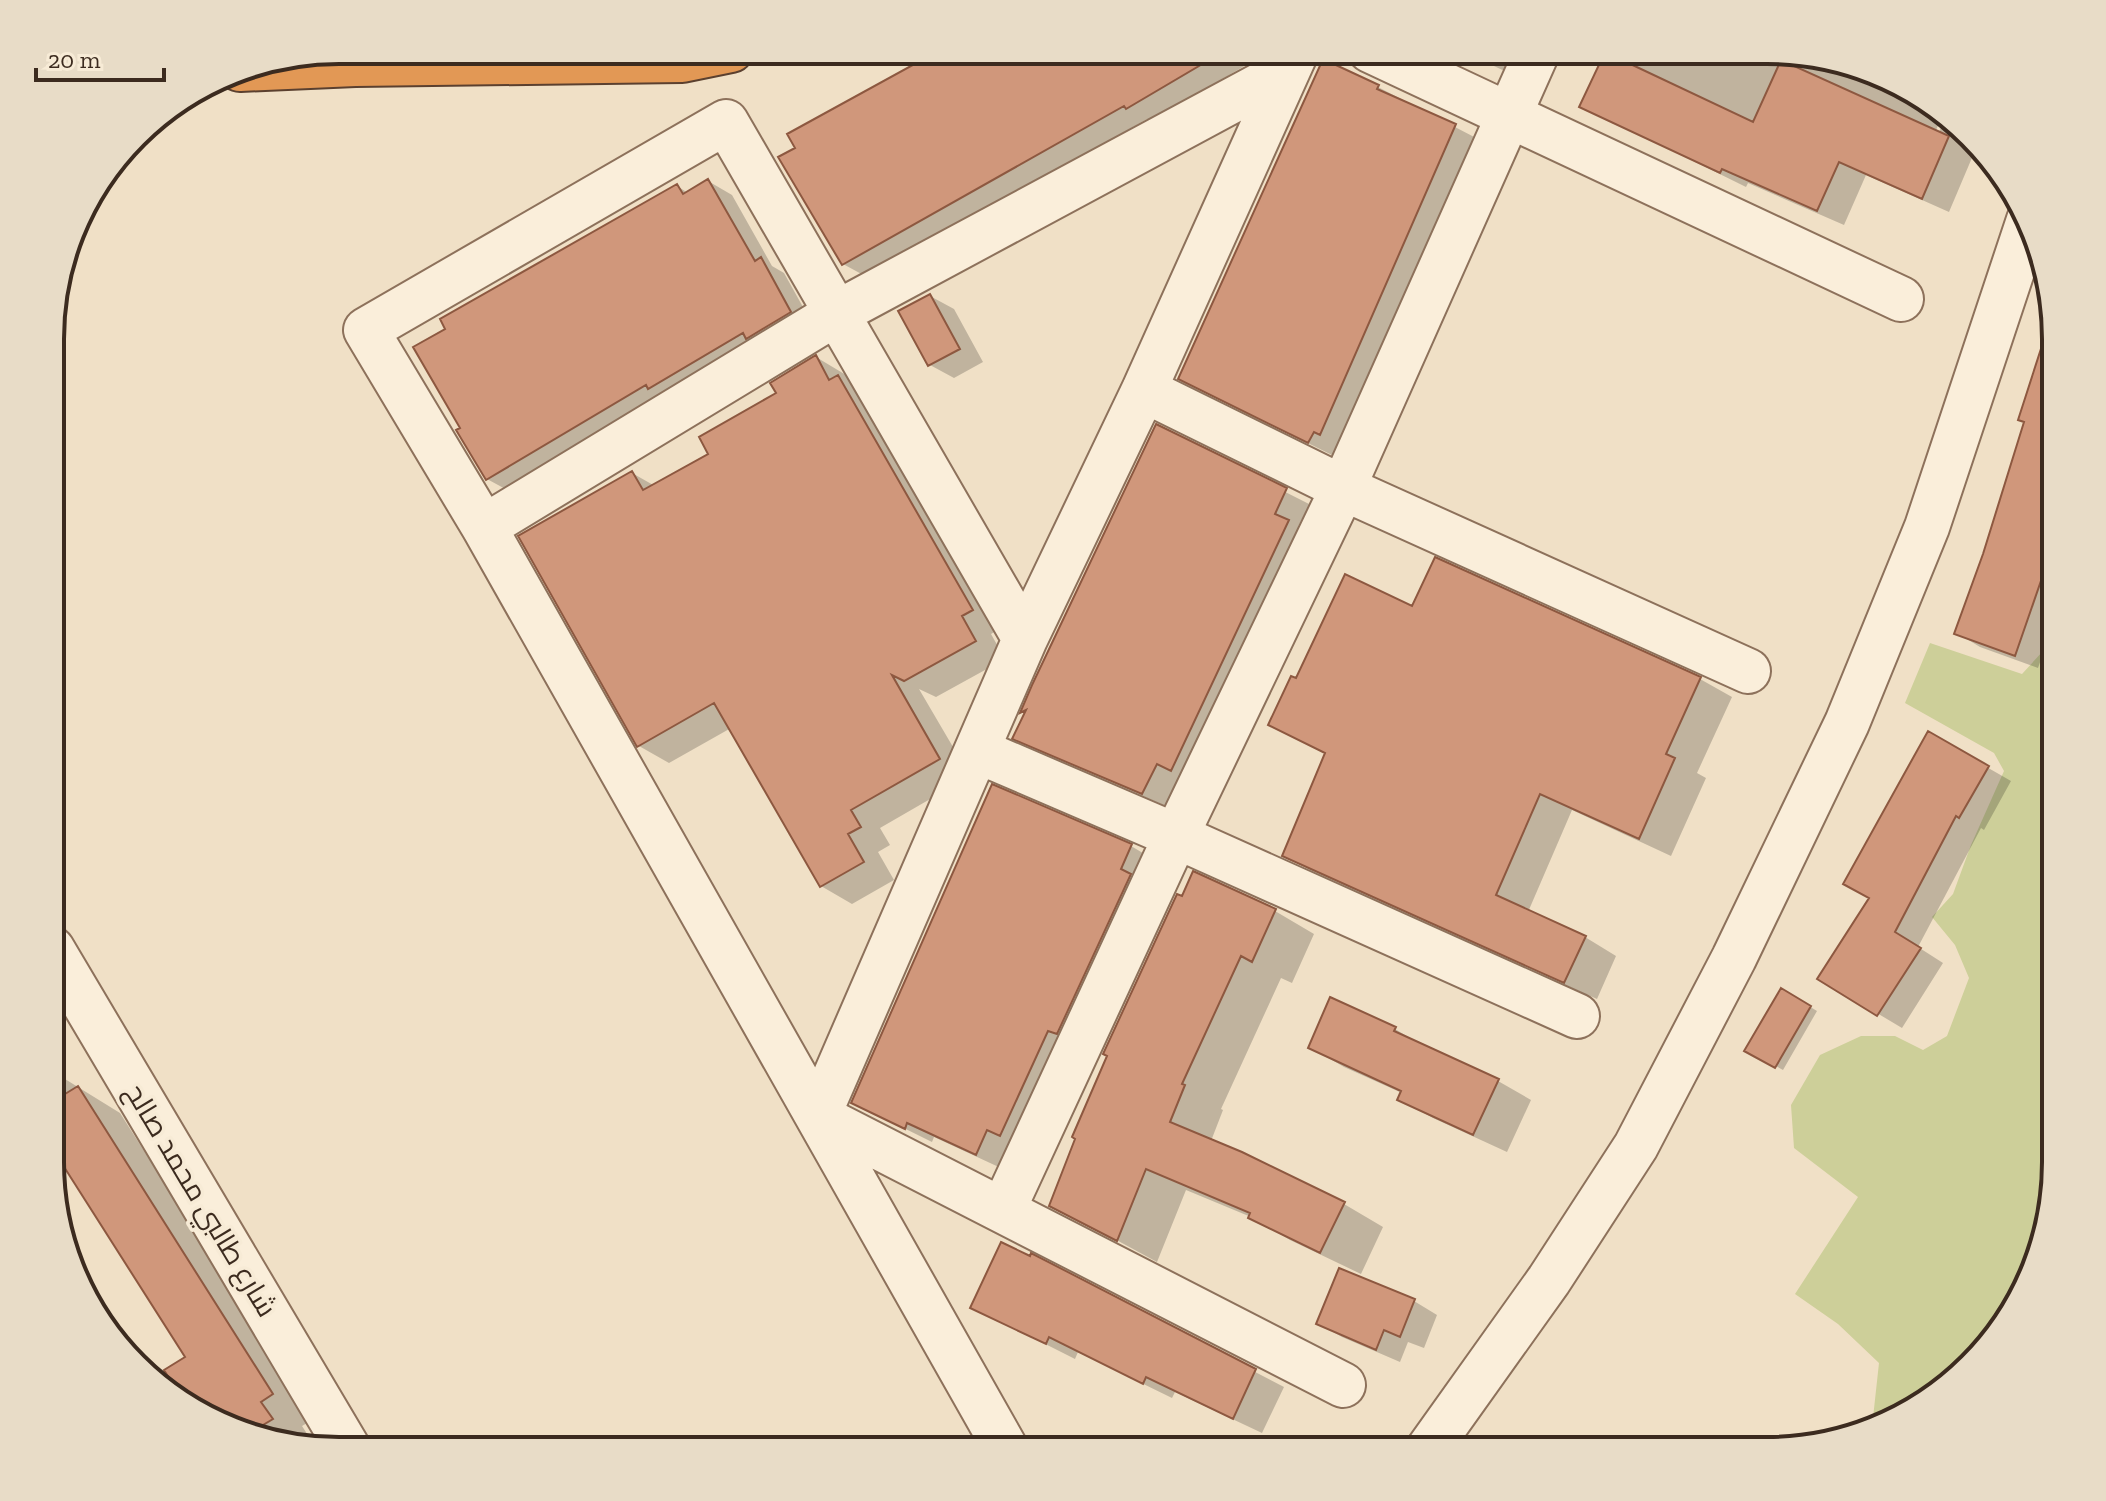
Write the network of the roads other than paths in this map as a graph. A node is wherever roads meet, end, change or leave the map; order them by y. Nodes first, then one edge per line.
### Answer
1 (1284, 65) edge
2 (1289, 65) edge
3 (1401, 65) edge
4 (1532, 65) edge
5 (1509, 117) junction
6 (2023, 239) edge
7 (1901, 299) dead end
8 (837, 313) junction
9 (1144, 390) junction
10 (1343, 488) junction
11 (484, 527) junction
12 (1025, 639) junction
13 (1748, 671) dead end
14 (978, 751) junction
15 (1176, 836) junction
16 (65, 985) edge
17 (1577, 1016) dead end
18 (818, 1116) junction
19 (1003, 1210) junction
20 (1343, 1385) dead end
21 (328, 1436) edge
22 (999, 1436) edge
23 (1437, 1437) edge

1 - 8 street
2 - 9 street
3 - 5 street
4 - 5 street
5 - 7 street
5 - 10 street
6 - 23 street
8 - 11 street
8 - 11 street
8 - 12 street
9 - 10 street
9 - 12 street
10 - 13 street
10 - 15 street
11 - 18 street
12 - 14 street
14 - 15 street
14 - 18 street
15 - 17 street
15 - 19 street
16 - 21 street, شارع طالبي محمد صالح
18 - 19 street
18 - 22 street
19 - 20 street

